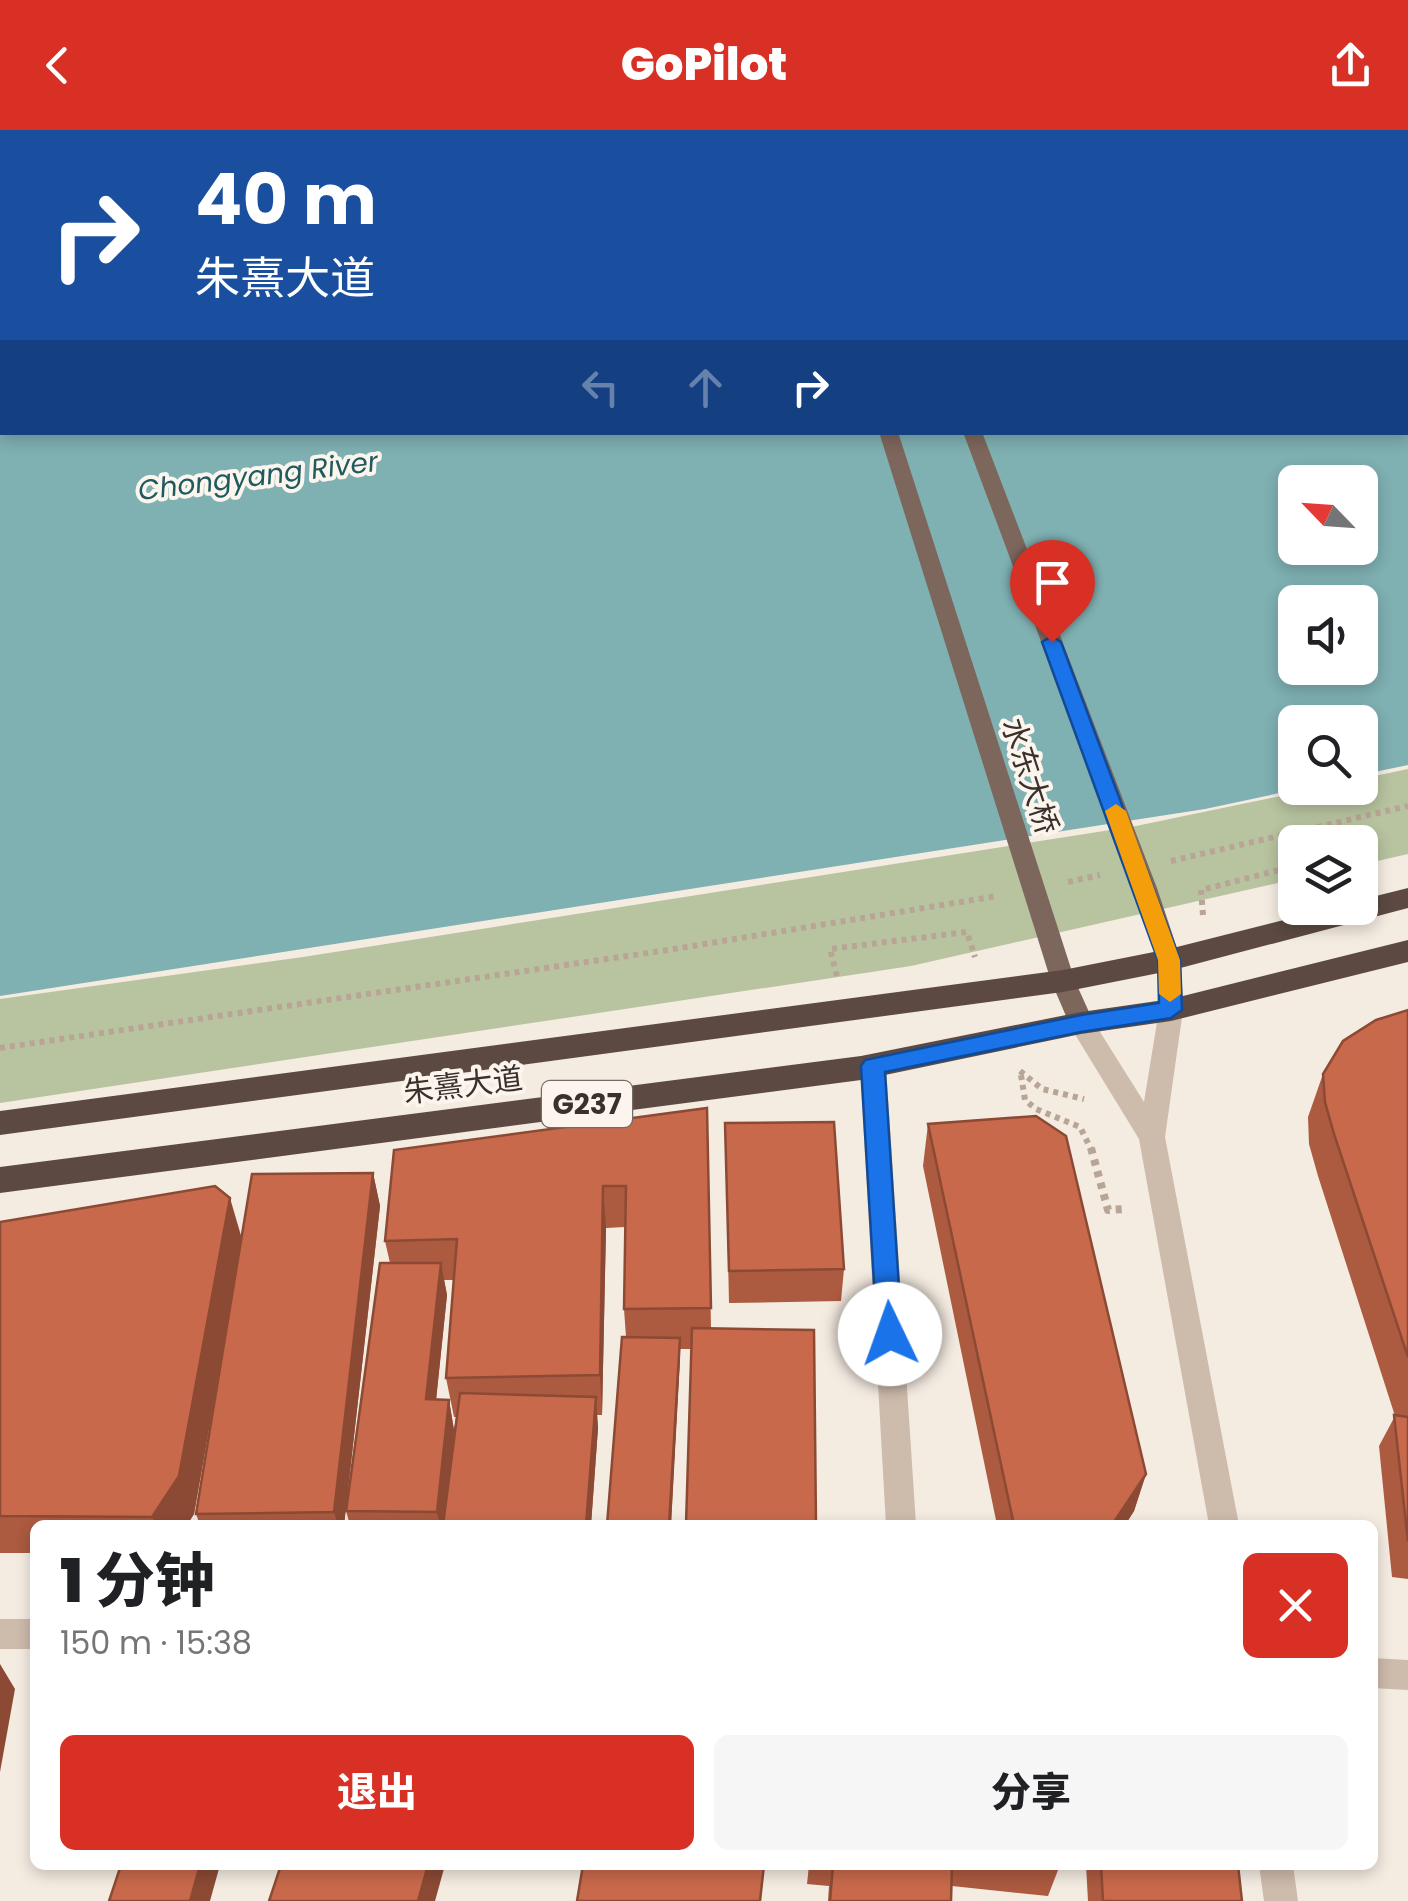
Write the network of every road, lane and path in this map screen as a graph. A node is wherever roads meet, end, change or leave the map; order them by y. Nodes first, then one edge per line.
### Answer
1 (889, 435) edge
2 (973, 435) edge
3 (1408, 806) edge
4 (1164, 863) dead end
5 (1107, 874) dead end
6 (1014, 892) dead end
7 (1046, 897) junction
8 (1408, 898) edge
9 (1408, 951) edge
10 (1169, 960) junction
11 (1063, 980) junction
12 (1171, 1010) junction
13 (1081, 1024) junction
14 (0, 1048) edge
15 (873, 1066) junction
16 (1021, 1074) dead end
17 (0, 1123) edge
18 (1152, 1137) junction
19 (1099, 1176) dead end
20 (0, 1180) edge
21 (901, 1520) edge
22 (1223, 1520) edge
23 (0, 1634) edge
24 (30, 1634) edge
25 (1378, 1674) edge
26 (1408, 1676) edge
27 (1277, 1870) edge
28 (1281, 1901) edge

1 - 7 main road, 水东大桥
2 - 10 main road
3 - 4 path
5 - 7 path
6 - 14 path
7 - 11 main road, 水东大桥
8 - 10 highway, G237
9 - 12 highway, G237
10 - 11 highway, 朱熹大道 / G237
10 - 12 main road
11 - 13 main road, 水东大桥
11 - 17 highway, 朱熹大道 / G237
12 - 13 highway, 朱熹大道 / G237
12 - 18 street
13 - 15 highway, 朱熹大道 / G237
13 - 18 street
15 - 20 highway, 朱熹大道 / G237
15 - 21 street
16 - 19 path
18 - 22 street
23 - 24 street
25 - 26 street
27 - 28 street

